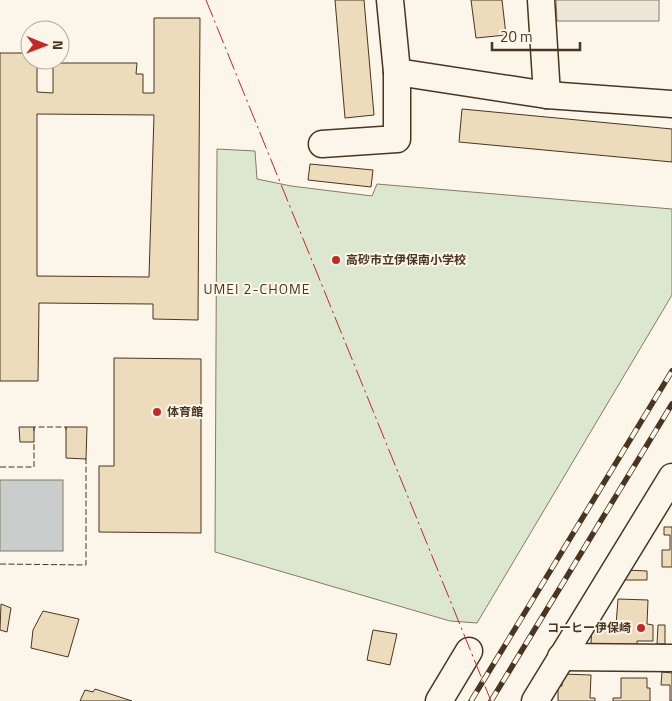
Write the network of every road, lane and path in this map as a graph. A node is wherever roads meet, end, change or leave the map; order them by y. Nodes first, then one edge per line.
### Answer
1 (390, 0) edge
2 (541, 0) edge
3 (397, 72) junction
4 (547, 95) junction
5 (672, 104) edge
6 (322, 144) dead end
7 (672, 477) edge
8 (662, 510) edge
9 (469, 651) dead end
10 (561, 657) junction
11 (672, 658) edge
12 (439, 701) edge
13 (535, 701) edge

1 - 3 street
2 - 4 street
3 - 4 street
3 - 6 street
4 - 5 street
7 - 8 street
8 - 10 street
9 - 12 street
10 - 11 street
10 - 13 street

